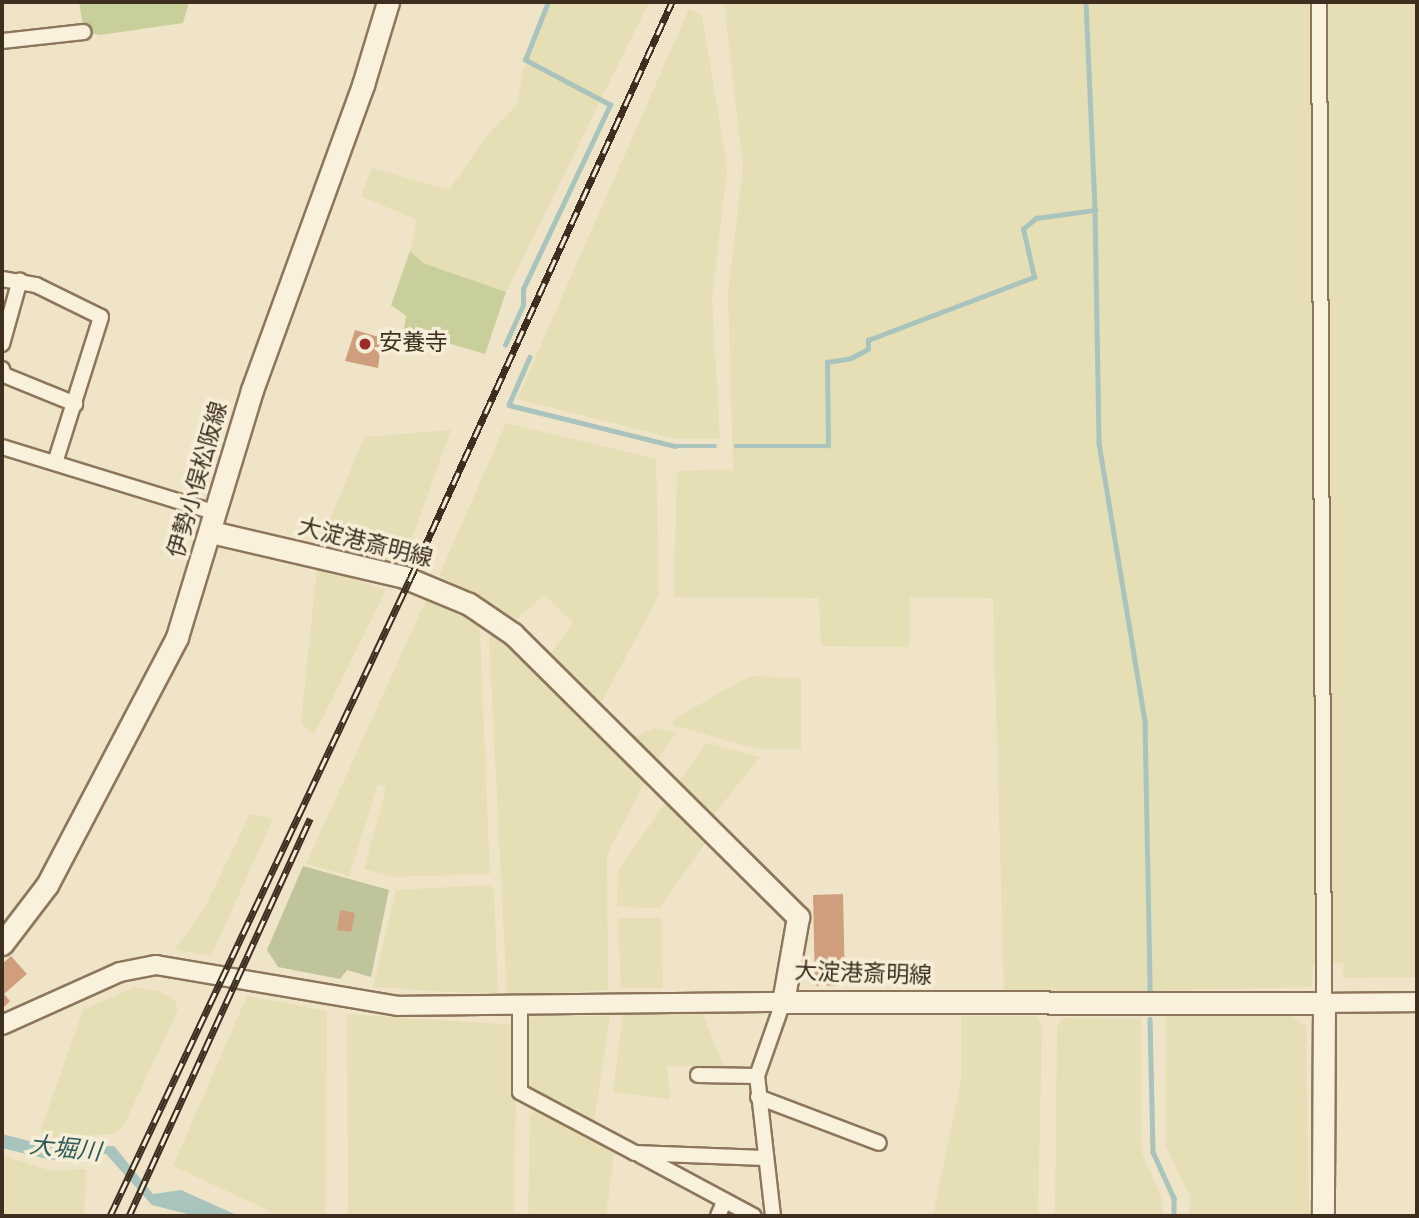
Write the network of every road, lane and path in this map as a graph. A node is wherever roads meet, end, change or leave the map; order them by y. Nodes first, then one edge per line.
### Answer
1 (388, 2) edge
2 (1319, 2) edge
3 (84, 32) dead end
4 (2, 41) edge
5 (2, 279) edge
6 (20, 280) junction
7 (2, 344) edge
8 (2, 369) edge
9 (75, 404) junction
10 (2, 447) edge
11 (55, 463) junction
12 (213, 522) junction
13 (2, 944) edge
14 (782, 1002) junction
15 (1417, 1002) edge
16 (1324, 1003) junction
17 (520, 1006) junction
18 (2, 1025) edge
19 (698, 1075) dead end
20 (757, 1076) junction
21 (758, 1097) junction
22 (879, 1143) dead end
23 (635, 1153) junction
24 (764, 1158) junction
25 (724, 1202) junction
26 (718, 1216) edge
27 (754, 1216) edge
28 (773, 1216) edge
29 (1323, 1216) edge

1 - 12 main road, 伊勢小俣松阪線
2 - 16 street
3 - 4 street
5 - 6 street
6 - 7 street
6 - 9 street
8 - 9 street
9 - 11 street
10 - 11 street
11 - 12 street
12 - 13 main road, 伊勢小俣松阪線
12 - 14 main road, 大淀港斎明線
14 - 16 main road, 大淀港斎明線
14 - 17 street
14 - 20 street
15 - 16 street
16 - 29 main road
17 - 18 street
17 - 23 street
19 - 20 street
20 - 21 street
21 - 22 street
21 - 24 street
23 - 24 street
23 - 25 street
24 - 28 street
25 - 26 street
25 - 27 street

